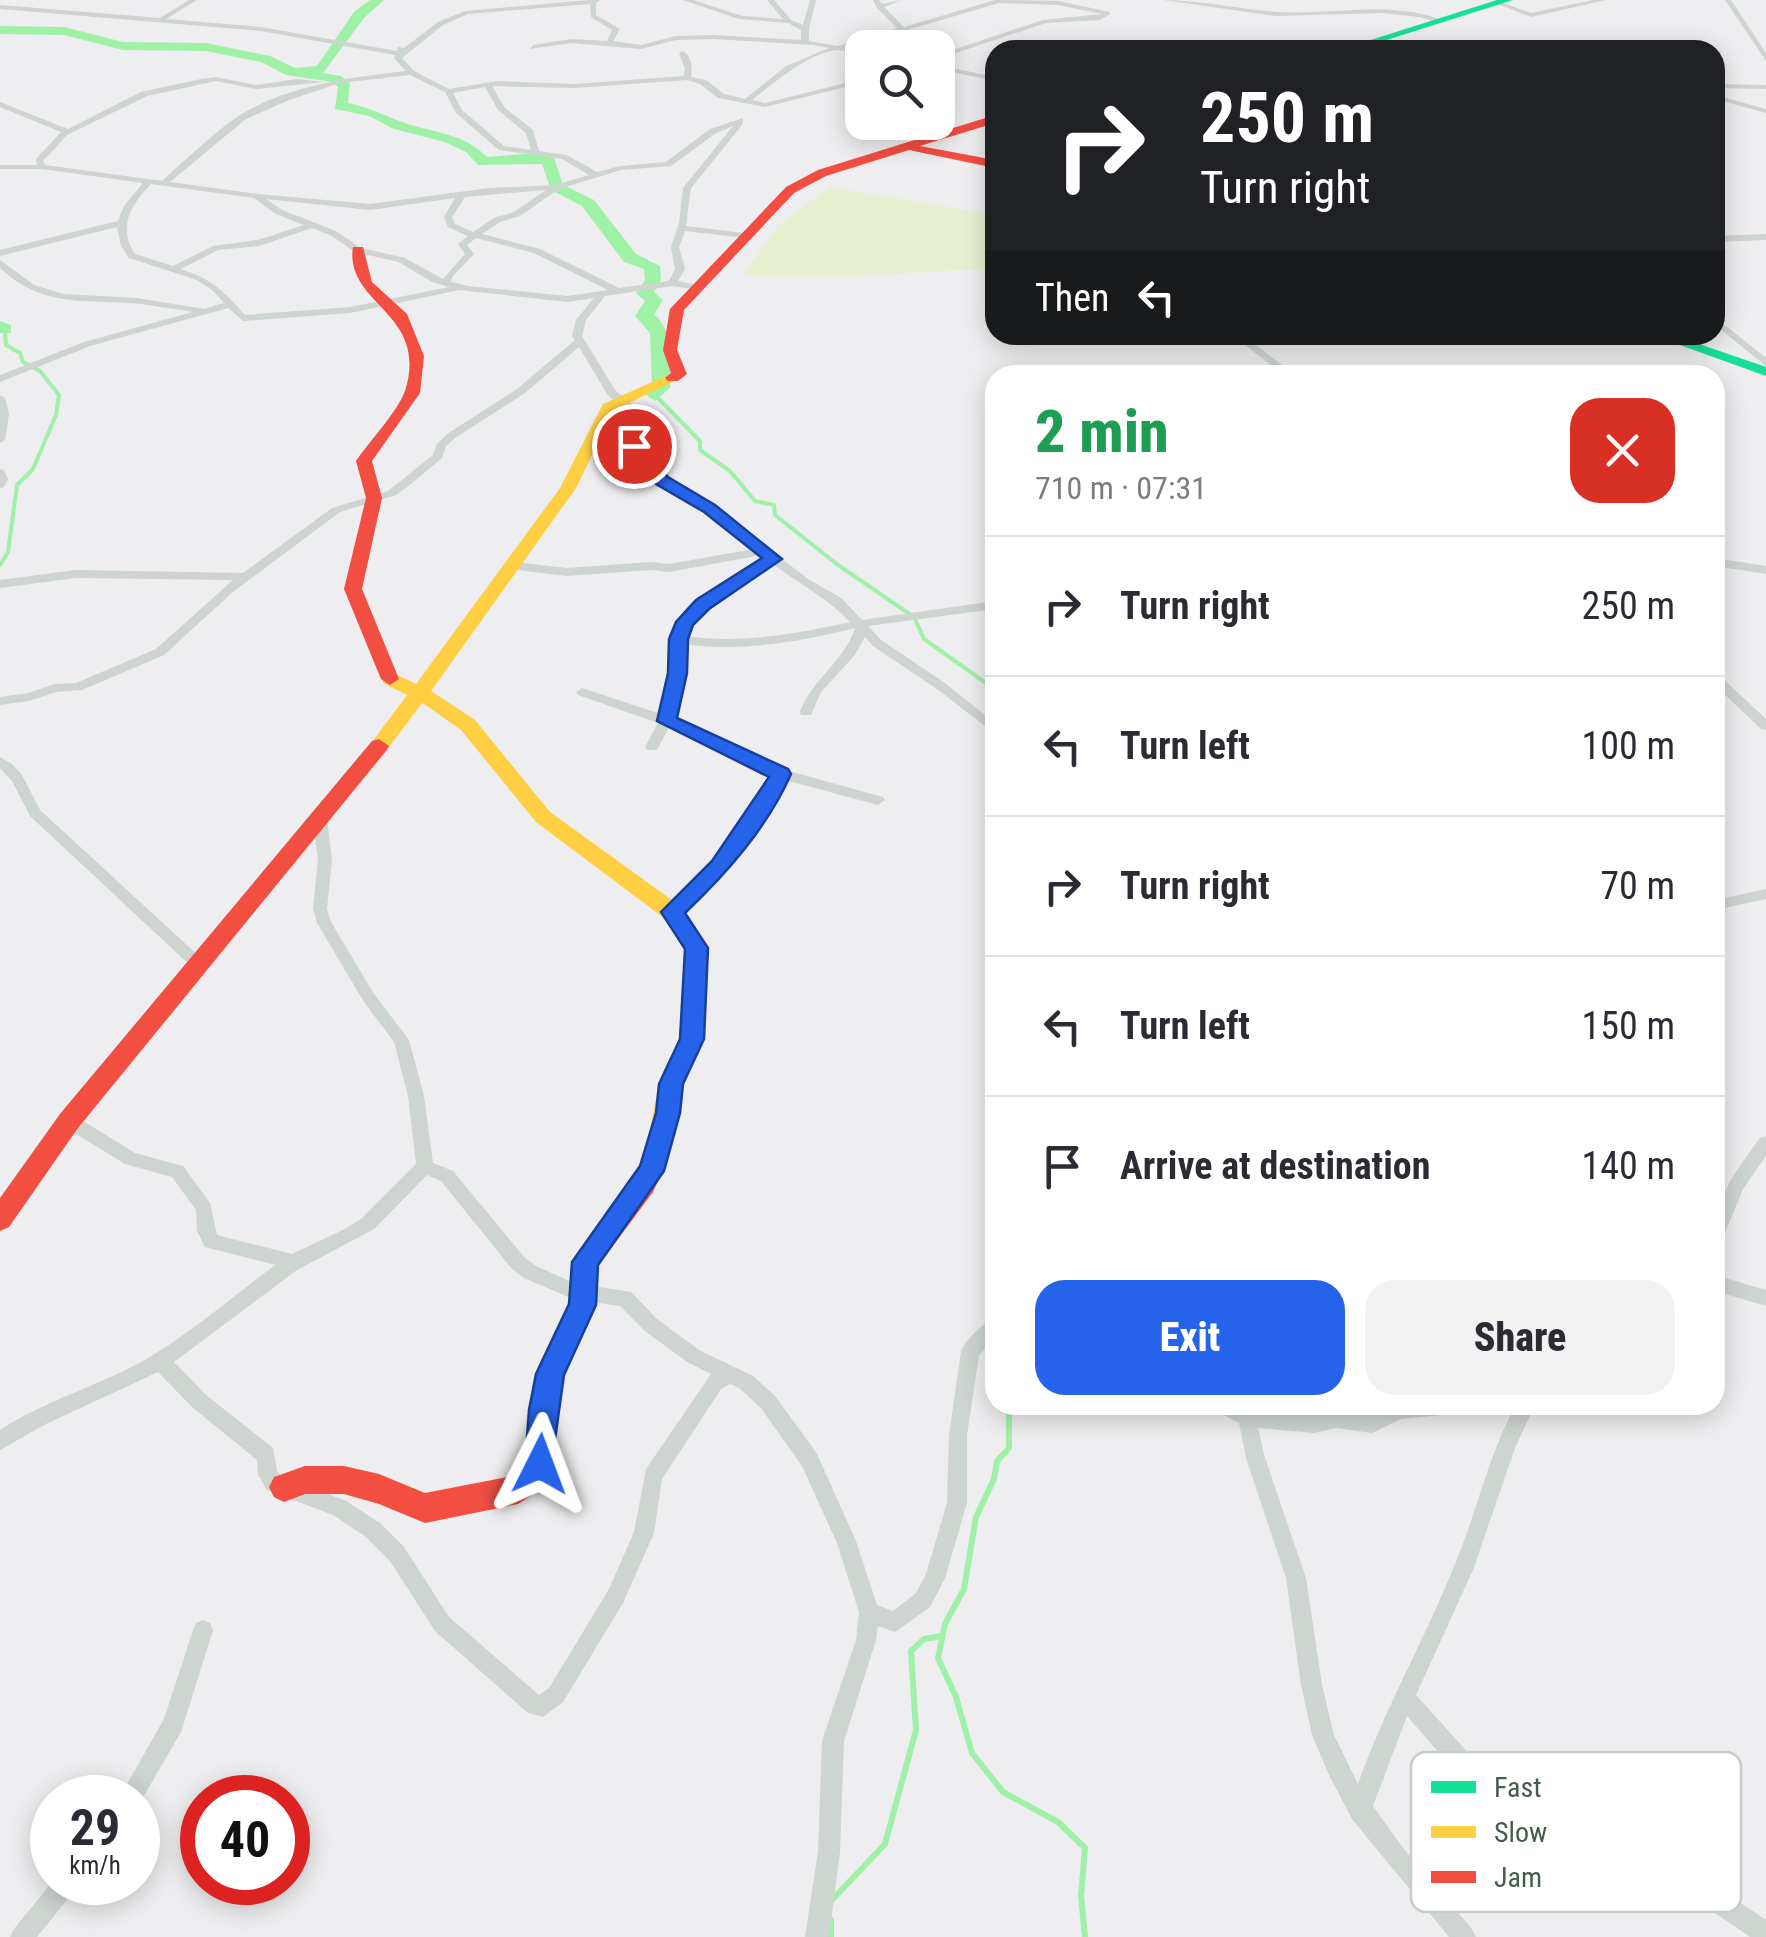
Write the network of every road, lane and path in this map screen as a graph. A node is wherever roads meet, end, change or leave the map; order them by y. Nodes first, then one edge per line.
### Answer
1 (194, 0) edge
2 (470, 0) edge
3 (478, 0) edge
4 (689, 0) edge
5 (770, 0) edge
6 (813, 0) edge
7 (898, 0) edge
8 (1166, 0) edge
9 (1603, 0) edge
10 (1728, 0) edge
11 (1002, 1) edge
12 (1503, 1) edge
13 (595, 2) edge
14 (706, 3) edge
15 (878, 4) edge
16 (1278, 4) dead end
17 (0, 7) edge
18 (473, 12) junction
19 (1298, 15) junction
20 (163, 18) junction
21 (1051, 20) junction
22 (789, 21) junction
23 (1440, 21) junction
24 (901, 28) junction
25 (805, 29) junction
26 (990, 40) edge
27 (1377, 40) edge
28 (804, 42) junction
29 (985, 42) edge
30 (609, 43) junction
31 (532, 47) dead end
32 (837, 48) junction
33 (845, 49) edge
34 (955, 51) edge
35 (682, 53) dead end
36 (400, 54) junction
37 (1766, 59) edge
38 (955, 71) edge
39 (410, 74) junction
40 (985, 77) edge
41 (687, 78) junction
42 (330, 84) junction
43 (486, 84) junction
44 (845, 85) edge
45 (1725, 86) edge
46 (1766, 86) edge
47 (448, 91) junction
48 (1725, 101) edge
49 (749, 103) junction
50 (0, 104) edge
51 (1766, 111) edge
52 (740, 120) junction
53 (985, 122) edge
54 (68, 133) junction
55 (904, 148) junction
56 (535, 151) junction
57 (985, 162) edge
58 (0, 167) edge
59 (42, 168) junction
60 (596, 175) junction
61 (150, 180) junction
62 (165, 182) junction
63 (556, 186) junction
64 (256, 196) junction
65 (461, 196) junction
66 (122, 223) junction
67 (312, 226) junction
68 (681, 228) junction
69 (474, 236) junction
70 (743, 236) junction
71 (1766, 236) edge
72 (1725, 238) edge
73 (358, 250) junction
74 (0, 253) edge
75 (0, 264) edge
76 (172, 270) junction
77 (672, 283) junction
78 (452, 286) junction
79 (697, 288) junction
80 (617, 291) junction
81 (602, 294) junction
82 (232, 304) junction
83 (388, 304) junction
84 (208, 312) junction
85 (1725, 328) edge
86 (578, 342) junction
87 (1250, 345) edge
88 (1688, 345) edge
89 (1766, 363) edge
90 (1277, 365) edge
91 (1766, 372) edge
92 (1, 376) edge
93 (0, 398) edge
94 (617, 399) junction
95 (0, 440) edge
96 (0, 472) edge
97 (0, 486) edge
98 (374, 498) junction
99 (768, 555) junction
100 (1725, 564) edge
101 (514, 566) junction
102 (1766, 570) edge
103 (247, 577) junction
104 (5, 584) edge
105 (985, 607) edge
106 (859, 627) junction
107 (678, 639) junction
108 (1725, 687) edge
109 (582, 692) dead end
110 (419, 693) junction
111 (0, 701) edge
112 (806, 712) dead end
113 (667, 721) junction
114 (985, 722) edge
115 (1766, 726) edge
116 (652, 747) dead end
117 (0, 762) edge
118 (781, 774) junction
119 (878, 800) dead end
120 (320, 819) junction
121 (1766, 894) edge
122 (1725, 904) edge
123 (672, 912) junction
124 (197, 963) junction
125 (69, 1122) junction
126 (1766, 1143) edge
127 (425, 1167) junction
128 (1725, 1212) edge
129 (0, 1218) edge
130 (294, 1262) junction
131 (1725, 1286) edge
132 (585, 1293) junction
133 (1766, 1298) edge
134 (985, 1337) edge
135 (160, 1361) junction
136 (728, 1375) junction
137 (1243, 1415) edge
138 (1393, 1415) edge
139 (1521, 1415) edge
140 (1247, 1417) junction
141 (0, 1441) edge
142 (284, 1487) junction
143 (870, 1612) junction
144 (203, 1630) dead end
145 (1404, 1697) junction
146 (1453, 1752) edge
147 (143, 1775) edge
148 (1360, 1811) junction
149 (1411, 1873) edge
150 (48, 1905) edge
151 (1443, 1912) edge
152 (1734, 1912) edge
153 (1766, 1934) edge
154 (22, 1937) edge
155 (817, 1937) edge
156 (1464, 1937) edge

1 - 20 street
2 - 36 street
3 - 18 street
4 - 14 street
5 - 22 street
6 - 25 street
7 - 15 street
8 - 19 street
9 - 12 street
10 - 37 street
11 - 21 street
11 - 21 street
11 - 24 street
12 - 23 street
13 - 18 street
13 - 30 street
14 - 22 street
15 - 24 street
16 - 19 street
17 - 20 street
18 - 36 street
19 - 23 street
20 - 36 street
21 - 26 street
22 - 25 street
23 - 27 street
24 - 32 street
25 - 28 street
28 - 30 street
28 - 32 street
29 - 34 street
30 - 31 street
32 - 33 street
32 - 49 street
35 - 41 street
36 - 39 street
38 - 40 street
39 - 42 street
39 - 47 street
41 - 43 street
41 - 49 street
42 - 54 street
42 - 62 street
43 - 47 street
43 - 56 street
44 - 49 street
45 - 46 street
47 - 56 street
48 - 51 street
49 - 52 street
50 - 54 street
52 - 60 street
52 - 68 street
53 - 55 street
54 - 59 street
55 - 57 street
55 - 70 street
56 - 60 street
58 - 59 street
59 - 61 street
60 - 63 street
61 - 62 street
61 - 66 street
62 - 64 street
63 - 65 street
63 - 69 street
64 - 65 street
64 - 67 street
65 - 69 street
66 - 74 street
66 - 76 street
67 - 73 street
67 - 76 street
68 - 70 street
68 - 77 street
69 - 78 street
69 - 80 street
70 - 79 street
71 - 72 street
73 - 78 street
73 - 83 street
75 - 84 street
76 - 82 street
77 - 79 street
77 - 80 street
78 - 81 street
78 - 83 street
79 - 94 street
80 - 81 street
81 - 86 street
82 - 83 street
82 - 84 street
83 - 98 street
84 - 92 street
85 - 89 street
86 - 94 street
86 - 98 street
87 - 90 street
88 - 91 street
93 - 95 street
94 - 99 street
94 - 101 street
96 - 97 street
98 - 103 street
98 - 110 street
99 - 101 street
99 - 106 street
99 - 107 street
100 - 102 street
101 - 110 street
103 - 104 street
103 - 111 street
105 - 106 street
106 - 107 street
106 - 112 street
106 - 114 street
107 - 113 street
108 - 115 street
109 - 113 street
110 - 120 street
110 - 123 street
113 - 116 street
113 - 118 street
117 - 124 street
118 - 119 street
118 - 123 street
120 - 124 street
120 - 127 street
121 - 122 street
123 - 132 street
124 - 125 street
125 - 129 street
125 - 130 street
126 - 128 street
127 - 130 street
127 - 132 street
130 - 135 street
131 - 133 street
132 - 136 street
132 - 142 street
134 - 143 street
135 - 141 street
135 - 142 street
136 - 142 street
136 - 143 street
137 - 140 street
138 - 140 street
139 - 145 street
140 - 148 street
143 - 155 street
144 - 147 street
145 - 146 street
145 - 148 street
148 - 149 street
150 - 154 street
151 - 156 street
152 - 153 street

